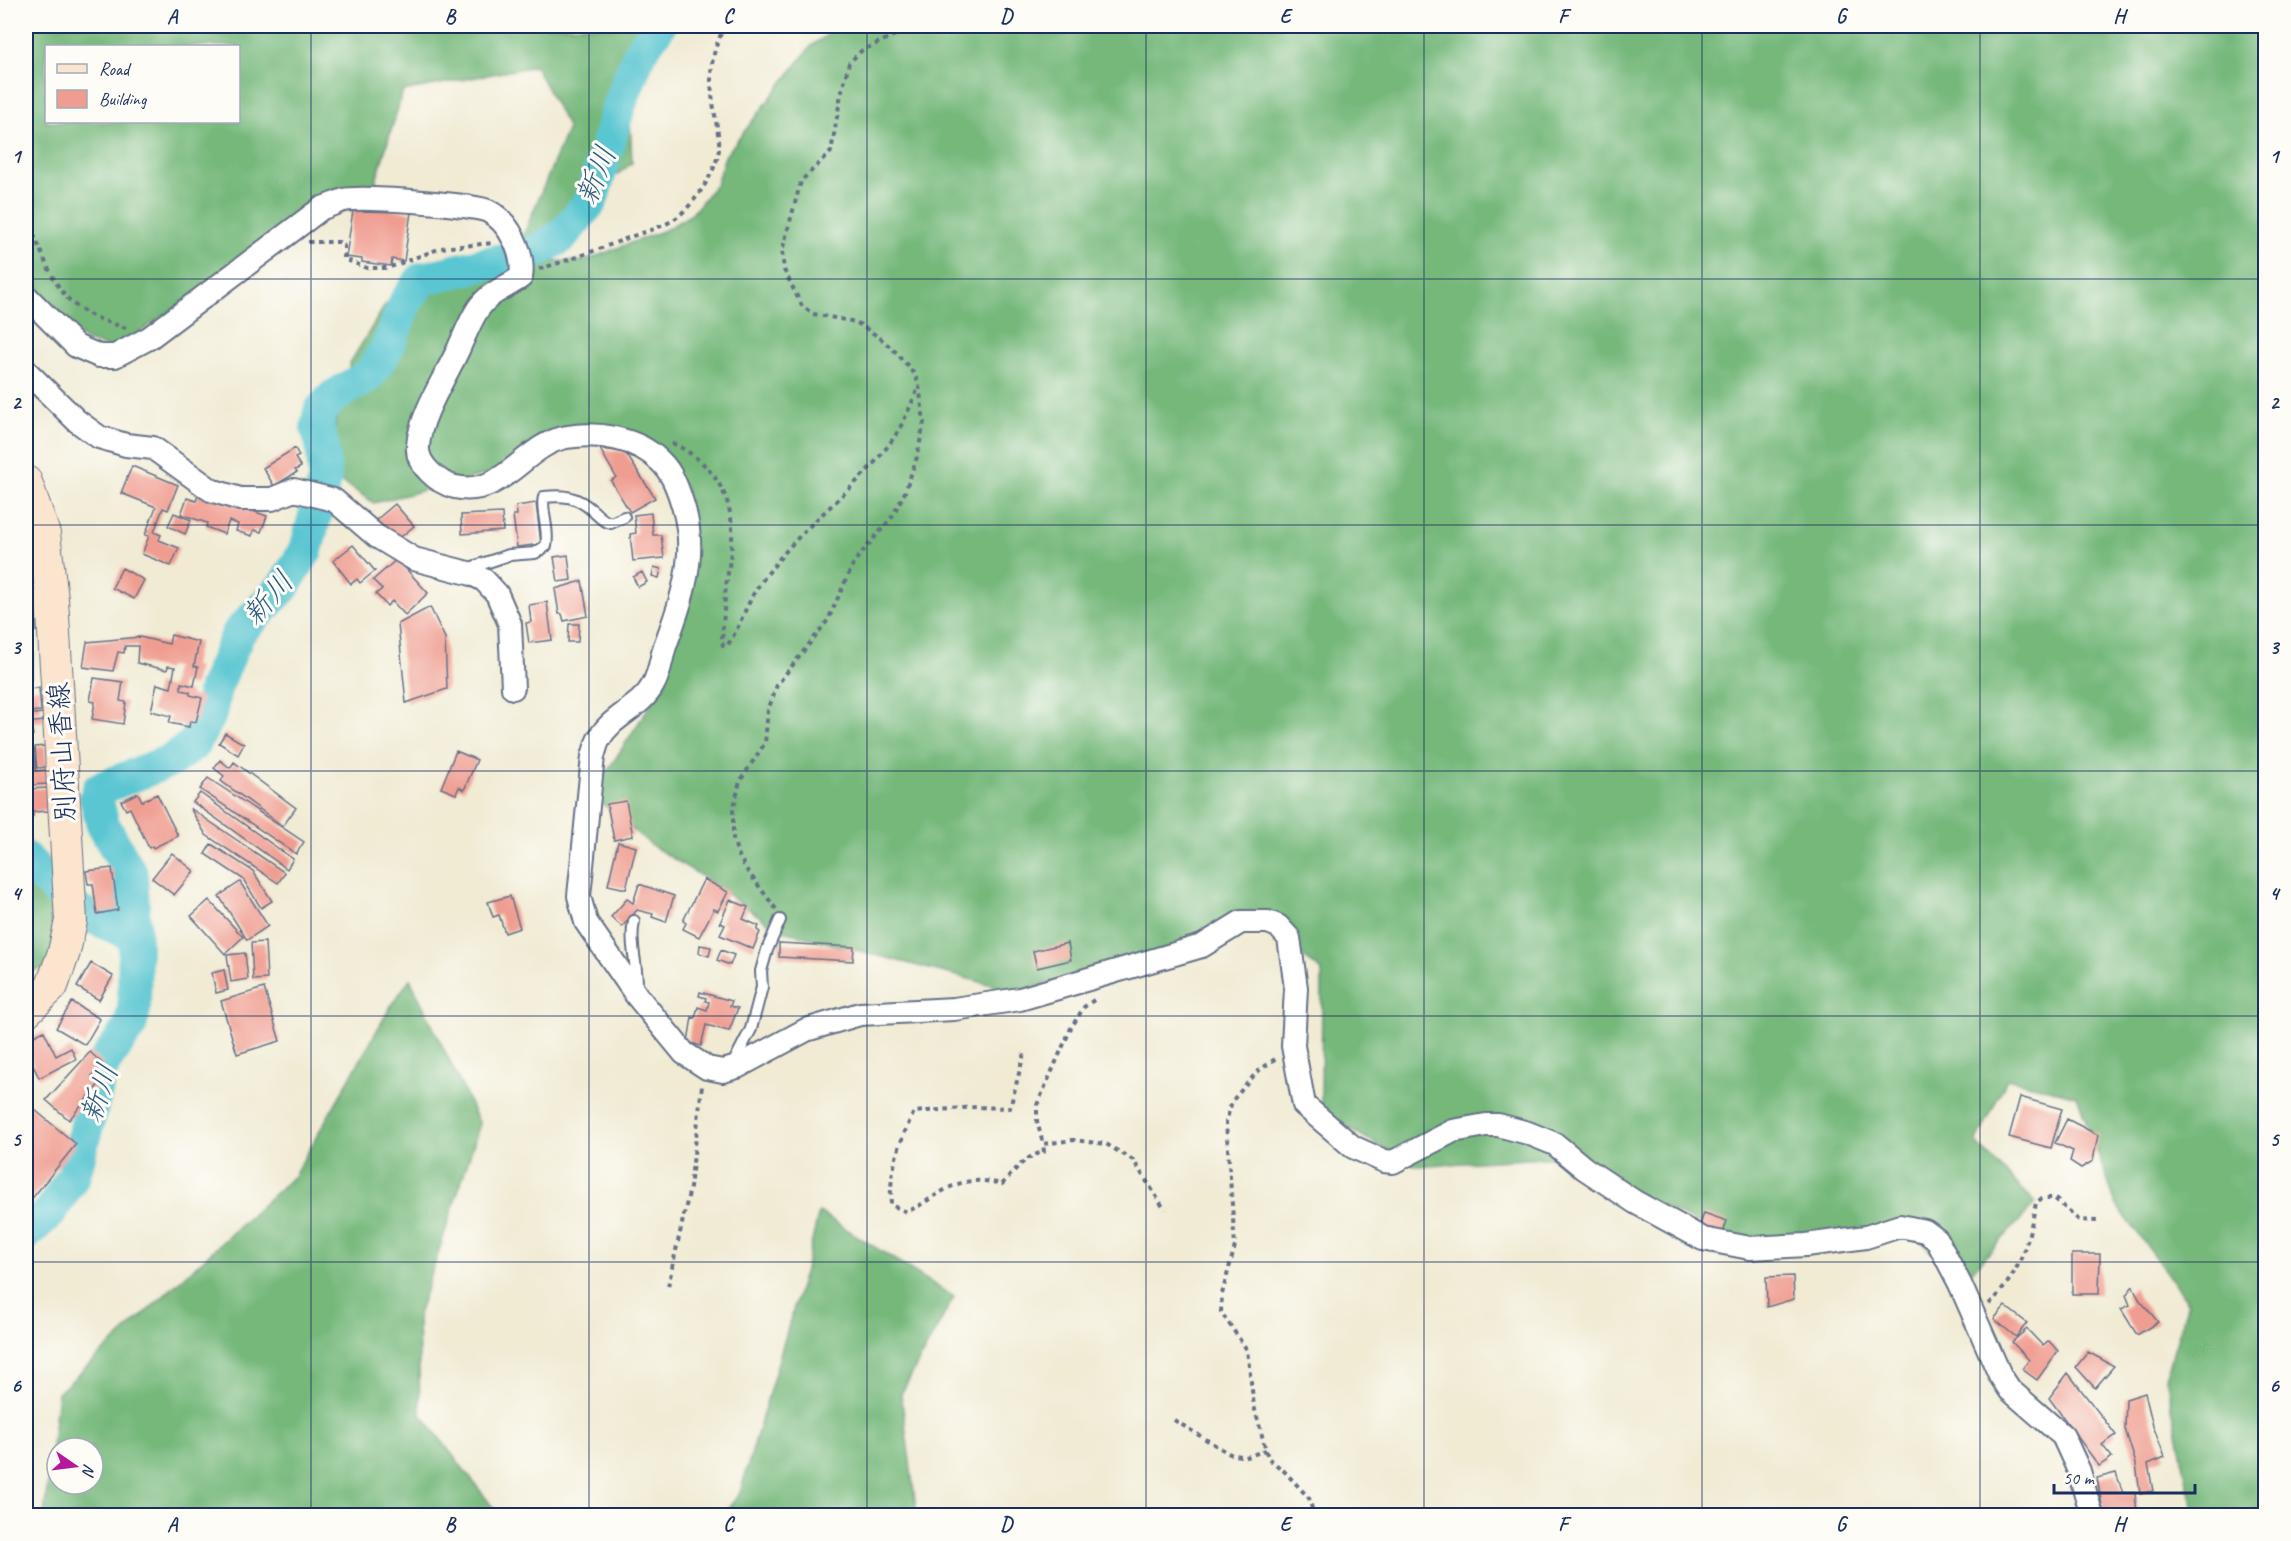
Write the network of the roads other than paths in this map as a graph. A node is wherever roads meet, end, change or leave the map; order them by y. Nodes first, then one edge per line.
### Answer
1 (26, 296) edge
2 (26, 371) edge
3 (26, 482) edge
4 (624, 516) dead end
5 (36, 563) edge
6 (461, 571) junction
7 (513, 688) dead end
8 (780, 920) road end
9 (634, 921) dead end
10 (637, 996) junction
11 (26, 1011) edge
12 (730, 1069) junction
13 (2092, 1515) edge

1 - 10 street
2 - 6 street
3 - 5 main road, 別府山香線
4 - 6 lane
5 - 11 main road, 別府山香線
6 - 7 street
8 - 12 lane
9 - 10 lane
10 - 12 street
12 - 13 street

